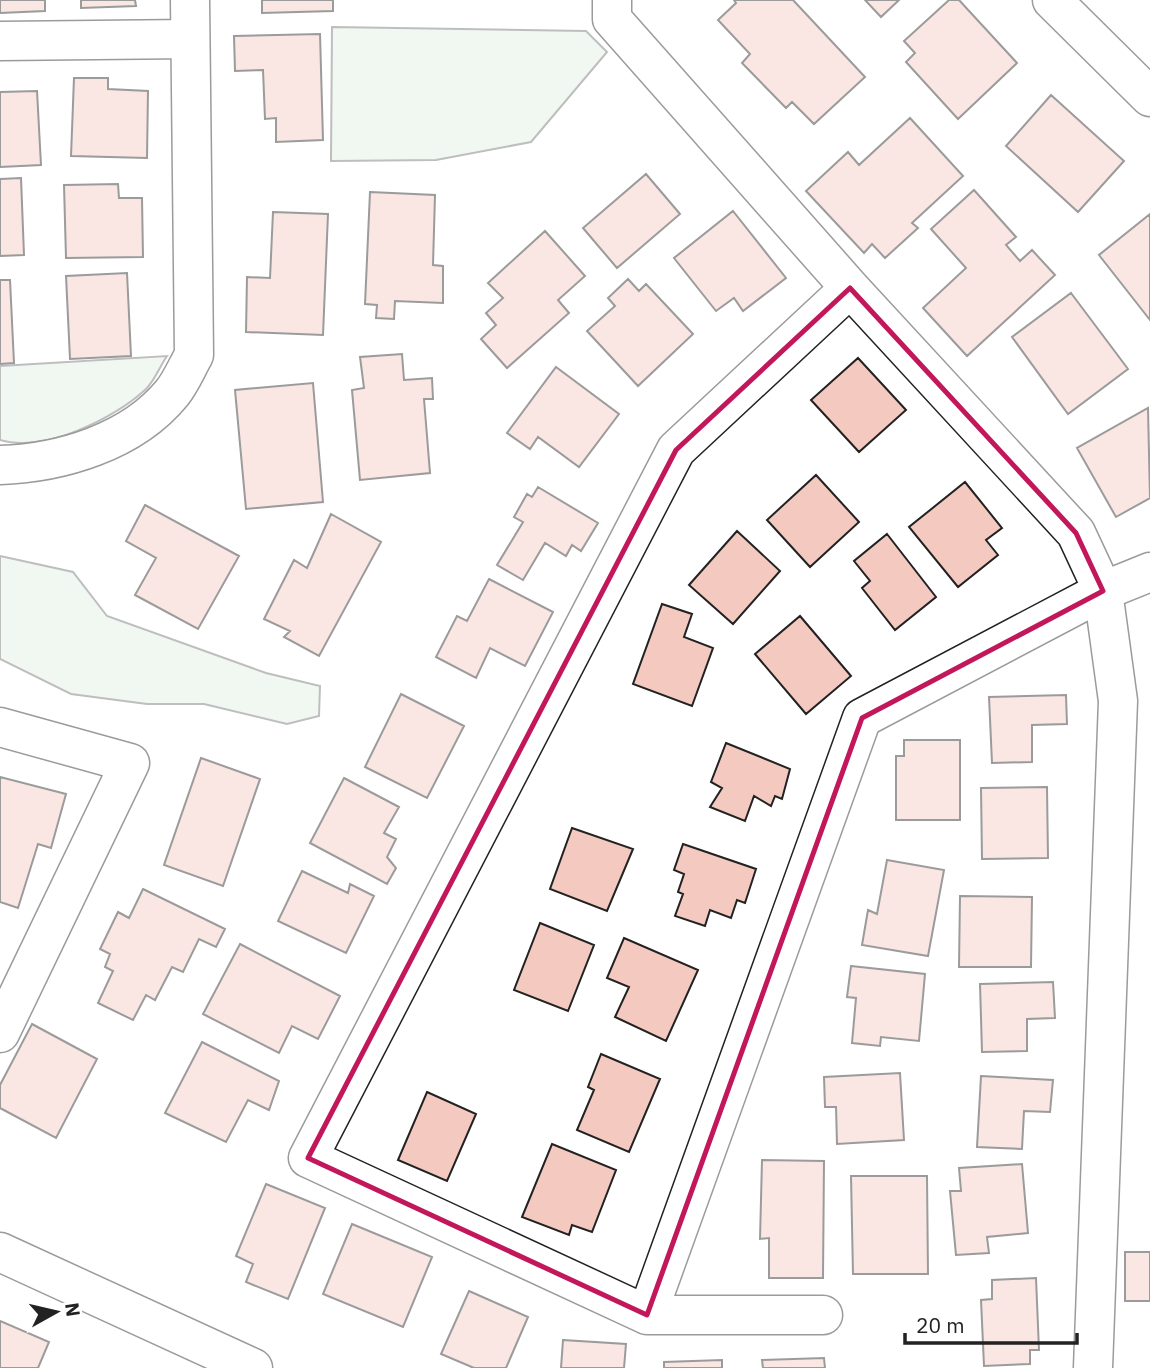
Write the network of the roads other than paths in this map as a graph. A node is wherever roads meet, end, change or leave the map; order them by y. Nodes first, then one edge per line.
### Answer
1 (190, 0) edge
2 (612, 0) edge
3 (1052, 0) edge
4 (190, 39) junction
5 (0, 41) edge
6 (1150, 97) edge
7 (850, 288) junction
8 (0, 466) edge
9 (1150, 572) edge
10 (1103, 590) junction
11 (0, 727) edge
12 (0, 1033) edge
13 (0, 1252) edge
14 (647, 1315) junction
15 (823, 1315) dead end
16 (253, 1368) edge
17 (1093, 1368) edge

1 - 4 street
2 - 7 street
3 - 6 street
4 - 5 street
4 - 8 street
7 - 10 street
7 - 14 street
9 - 10 street
10 - 14 street
10 - 17 street
11 - 12 street
13 - 16 street
14 - 15 street

